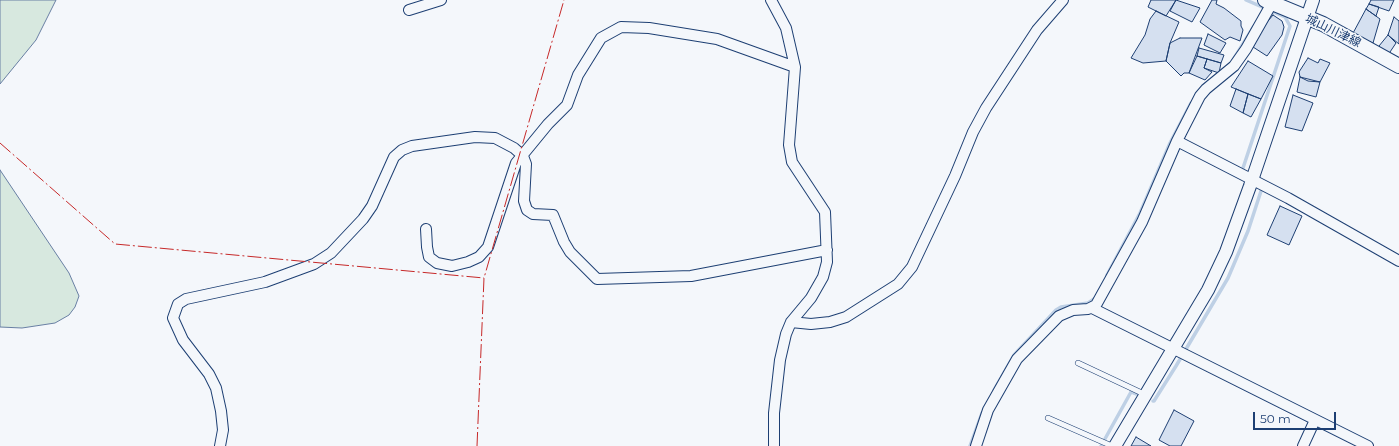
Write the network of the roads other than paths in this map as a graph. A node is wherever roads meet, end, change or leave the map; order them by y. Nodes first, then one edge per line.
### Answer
1 (441, 0) edge
2 (771, 0) edge
3 (1063, 0) edge
4 (1313, 0) edge
5 (1269, 5) edge
6 (409, 10) dead end
7 (1306, 18) junction
8 (1399, 66) edge
9 (795, 67) junction
10 (1177, 141) junction
11 (523, 156) junction
12 (1252, 179) junction
13 (426, 229) dead end
14 (827, 250) junction
15 (1399, 261) edge
16 (1092, 308) junction
17 (791, 322) junction
18 (1180, 352) junction
19 (1078, 363) dead end
20 (1144, 394) junction
21 (1048, 418) dead end
22 (1315, 420) junction
23 (1107, 443) edge
24 (220, 446) edge
25 (774, 446) edge
26 (976, 446) edge
27 (1112, 446) edge
28 (1304, 446) edge
29 (1368, 446) edge

1 - 6 street
2 - 9 street
3 - 17 street
4 - 7 street
5 - 7 main road, 城山川津線
5 - 10 street
7 - 8 main road, 城山川津線
7 - 12 street
9 - 11 street
9 - 14 street
10 - 12 street
10 - 16 street
11 - 13 street
11 - 14 street
11 - 24 street
12 - 15 street
12 - 18 street
14 - 17 street
16 - 18 street
16 - 26 street
17 - 25 street
18 - 20 street
18 - 22 street
19 - 20 lane
20 - 23 street
21 - 23 lane
22 - 28 street
22 - 29 street
23 - 27 lane

